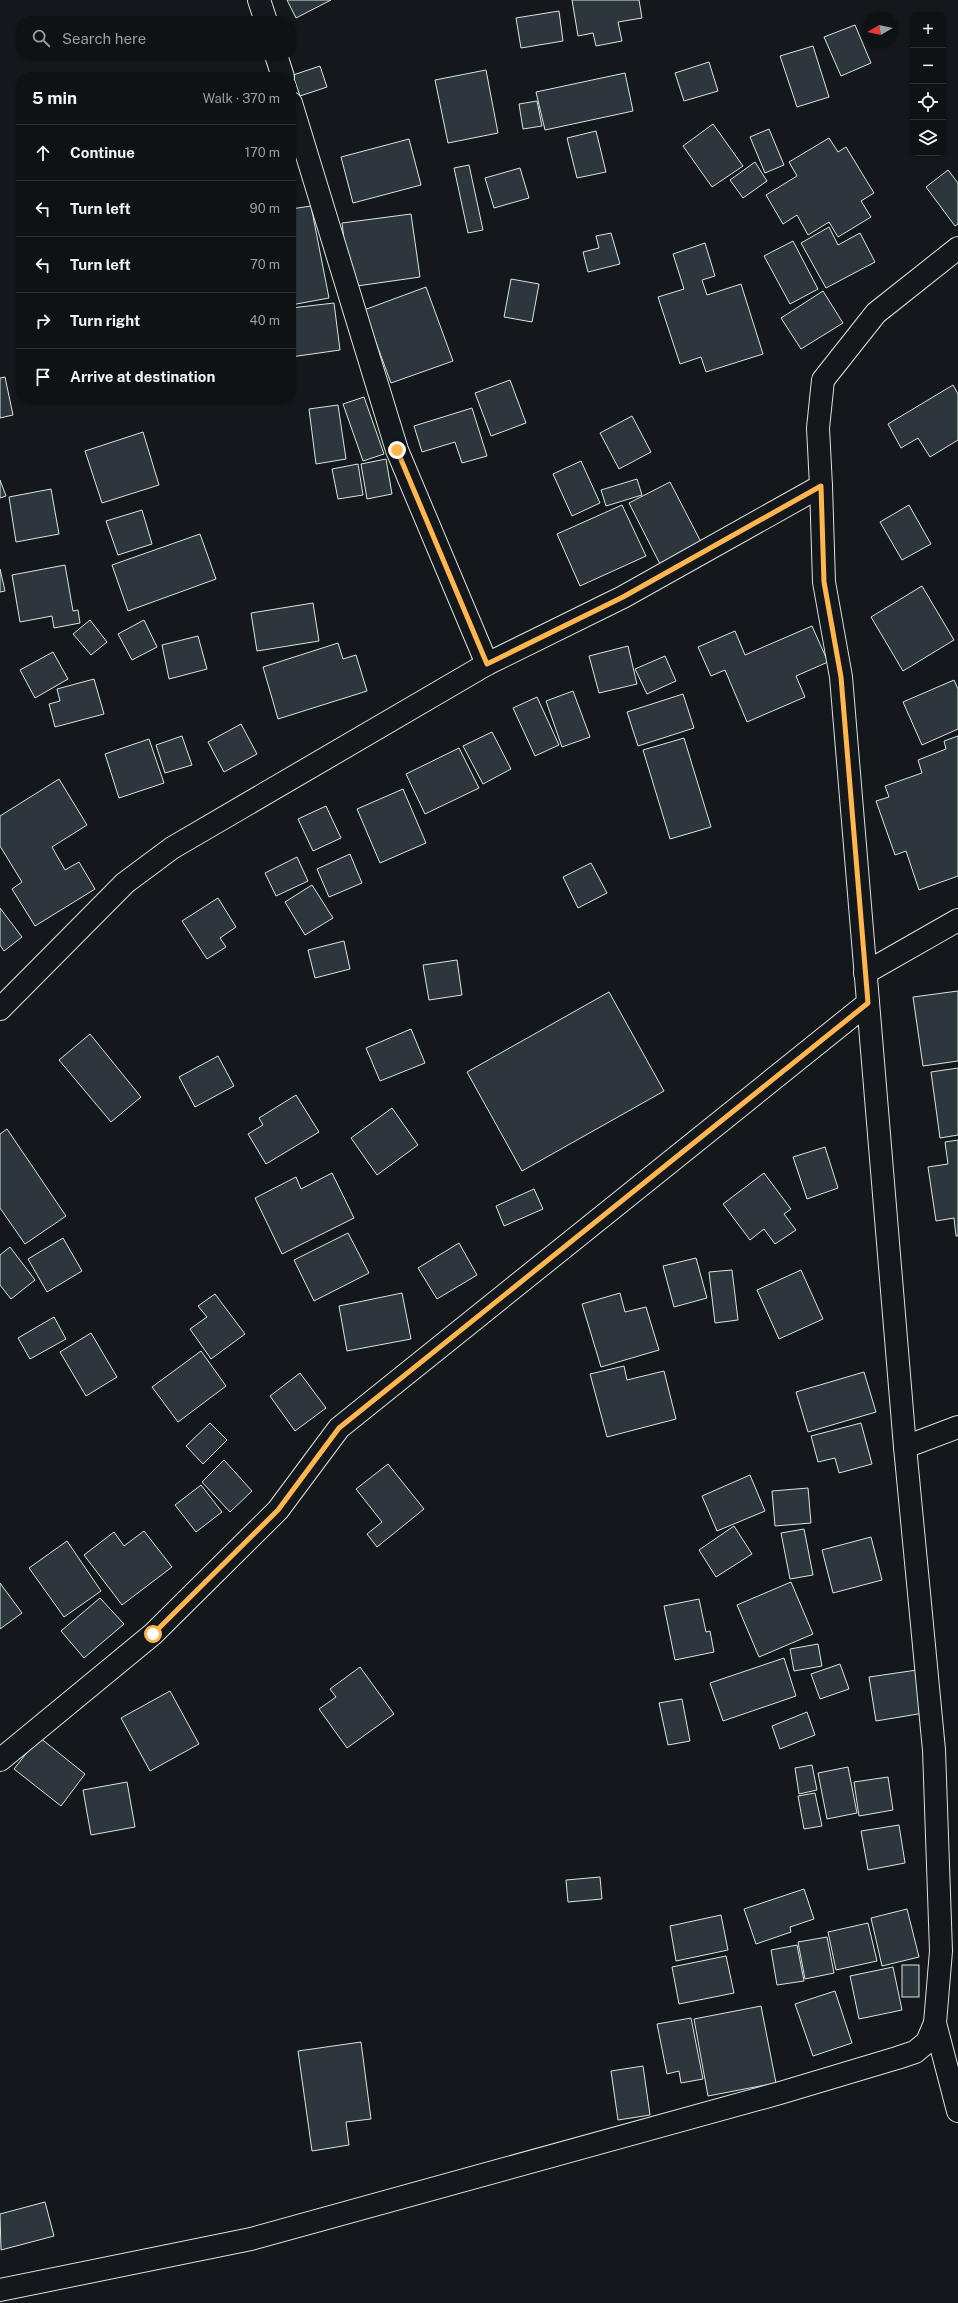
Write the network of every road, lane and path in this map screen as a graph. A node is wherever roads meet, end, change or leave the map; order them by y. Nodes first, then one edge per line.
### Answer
1 (259, 0) edge
2 (264, 16) edge
3 (278, 60) edge
4 (281, 72) edge
5 (296, 119) edge
6 (958, 248) edge
7 (821, 486) junction
8 (487, 664) junction
9 (958, 920) edge
10 (865, 974) junction
11 (868, 1003) junction
12 (0, 1009) edge
13 (958, 1427) edge
14 (905, 1447) junction
15 (0, 1760) edge
16 (935, 2023) junction
17 (958, 2111) edge
18 (0, 2290) edge

1 - 2 street
3 - 4 street
5 - 8 street
6 - 7 street
7 - 8 street
7 - 10 street
8 - 12 street
9 - 10 street
10 - 11 street
11 - 14 street
11 - 15 street
13 - 14 street
14 - 16 street
16 - 17 street
16 - 18 street

